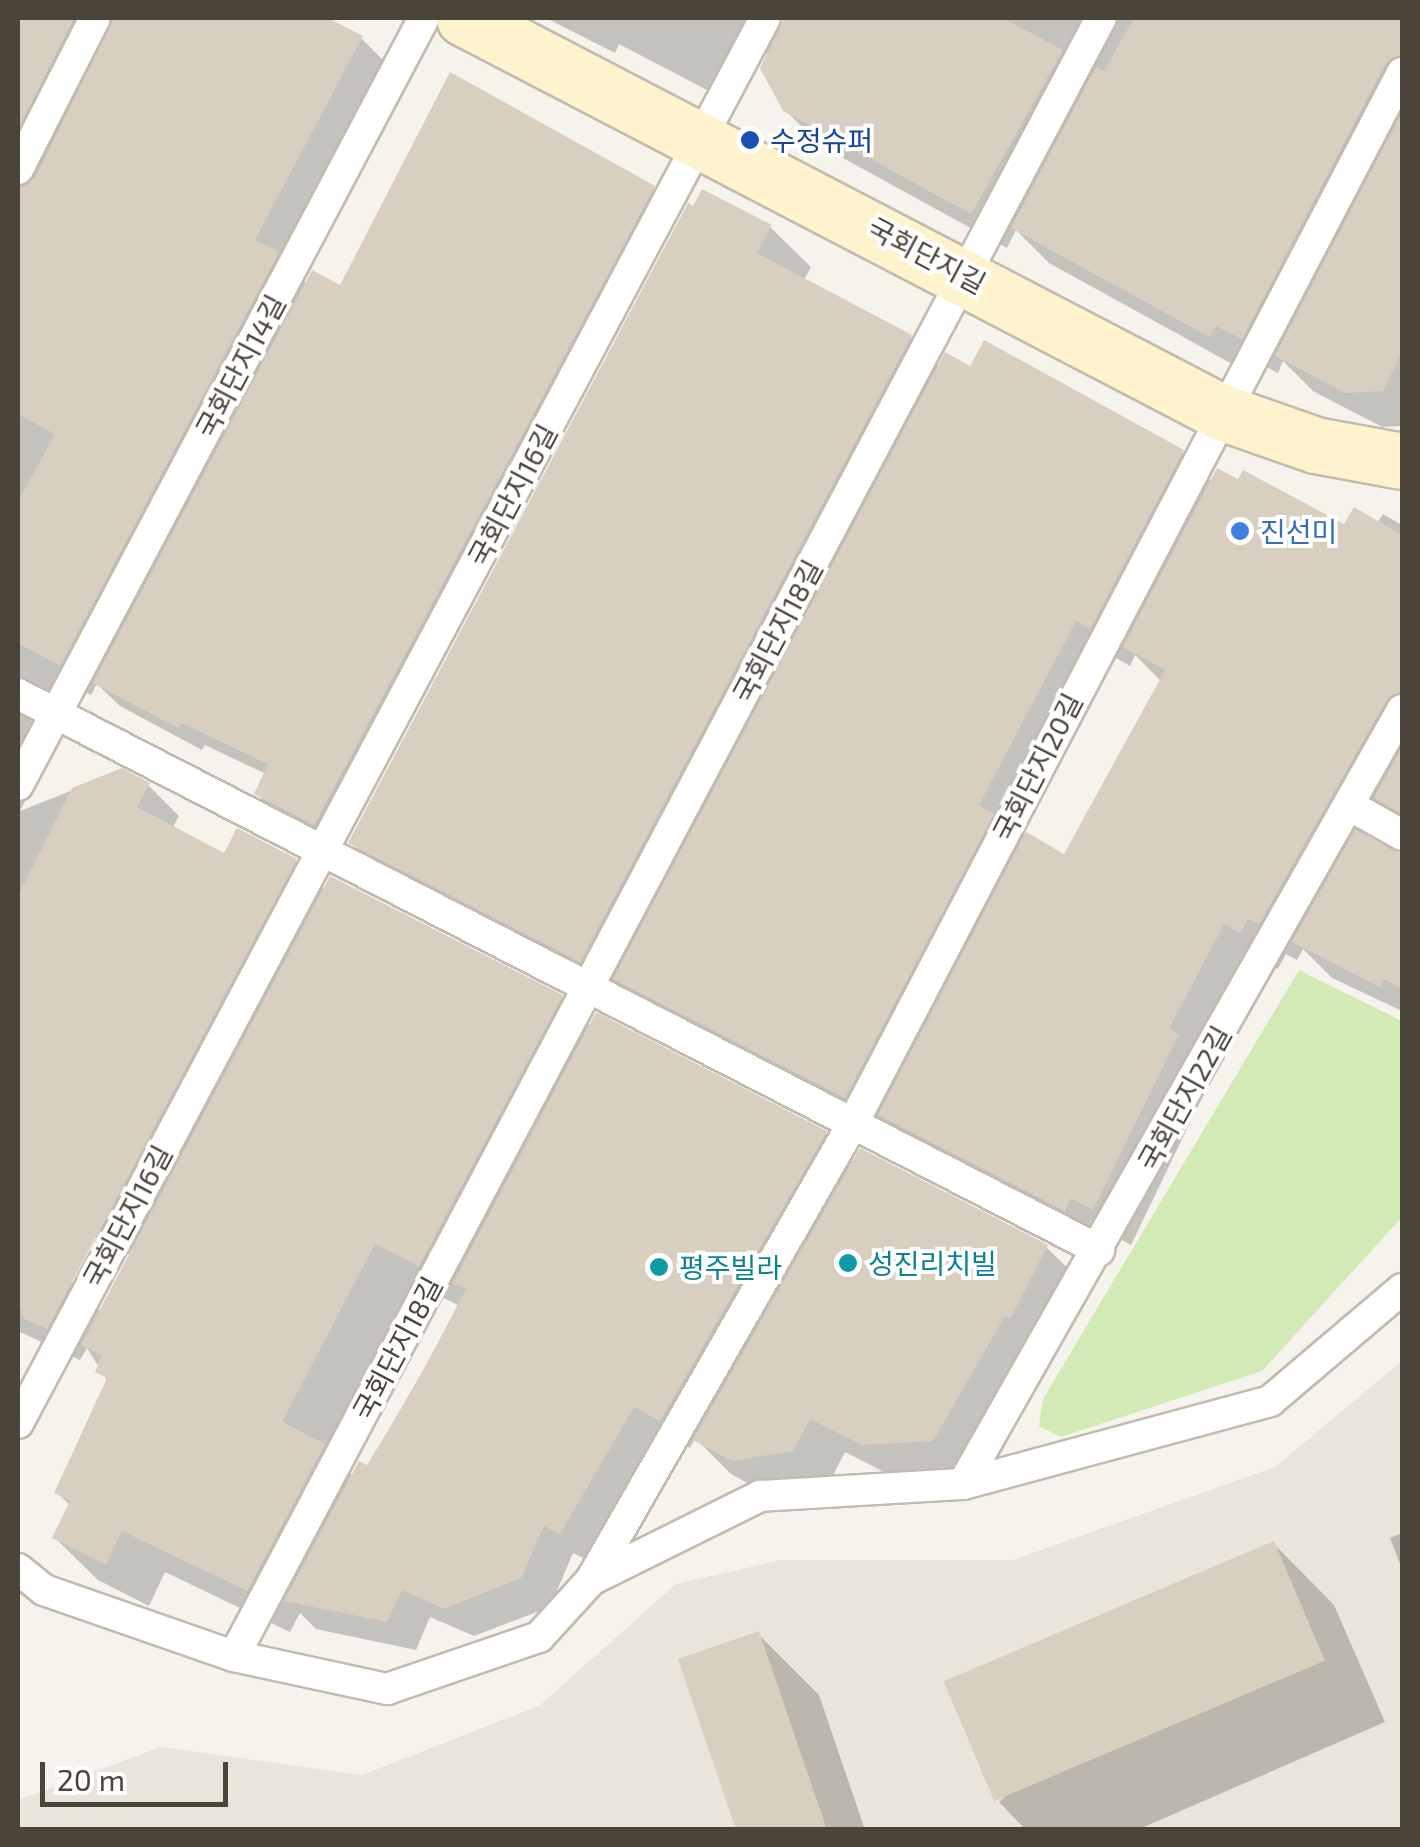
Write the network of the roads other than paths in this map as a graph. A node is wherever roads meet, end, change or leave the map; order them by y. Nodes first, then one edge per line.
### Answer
1 (95, 18) edge
2 (424, 18) edge
3 (464, 18) edge
4 (765, 18) edge
5 (1101, 18) edge
6 (1402, 73) edge
7 (702, 139) junction
8 (18, 169) edge
9 (965, 274) junction
10 (1221, 412) junction
11 (1402, 461) edge
12 (18, 694) edge
13 (1402, 710) edge
14 (56, 714) junction
15 (18, 786) edge
16 (1349, 805) junction
17 (1402, 835) edge
18 (322, 851) junction
19 (588, 987) junction
20 (853, 1123) junction
21 (1099, 1250) junction
22 (1402, 1289) edge
23 (18, 1423) edge
24 (962, 1484) junction
25 (18, 1569) edge
26 (591, 1580) junction
27 (234, 1656) junction

1 - 8 lane
2 - 14 lane, 국회단지14길
3 - 7 street, 국회단지길
4 - 7 lane, 국회단지16길
5 - 9 lane, 국회단지18길
6 - 10 lane, 국회단지20길
7 - 9 street, 국회단지길
7 - 18 lane, 국회단지16길
9 - 10 street, 국회단지길
9 - 19 lane, 국회단지18길
10 - 11 street, 국회단지길
10 - 20 lane, 국회단지20길
12 - 14 lane
13 - 16 lane, 국회단지22길
14 - 15 lane, 국회단지14길
14 - 18 lane
16 - 17 lane
16 - 21 lane, 국회단지22길
18 - 19 lane
18 - 23 lane, 국회단지16길
19 - 20 lane
19 - 27 lane, 국회단지18길
20 - 21 lane
20 - 26 lane, 국회단지20길
21 - 24 lane, 국회단지22길
22 - 24 lane
24 - 26 lane
25 - 27 lane
26 - 27 lane

